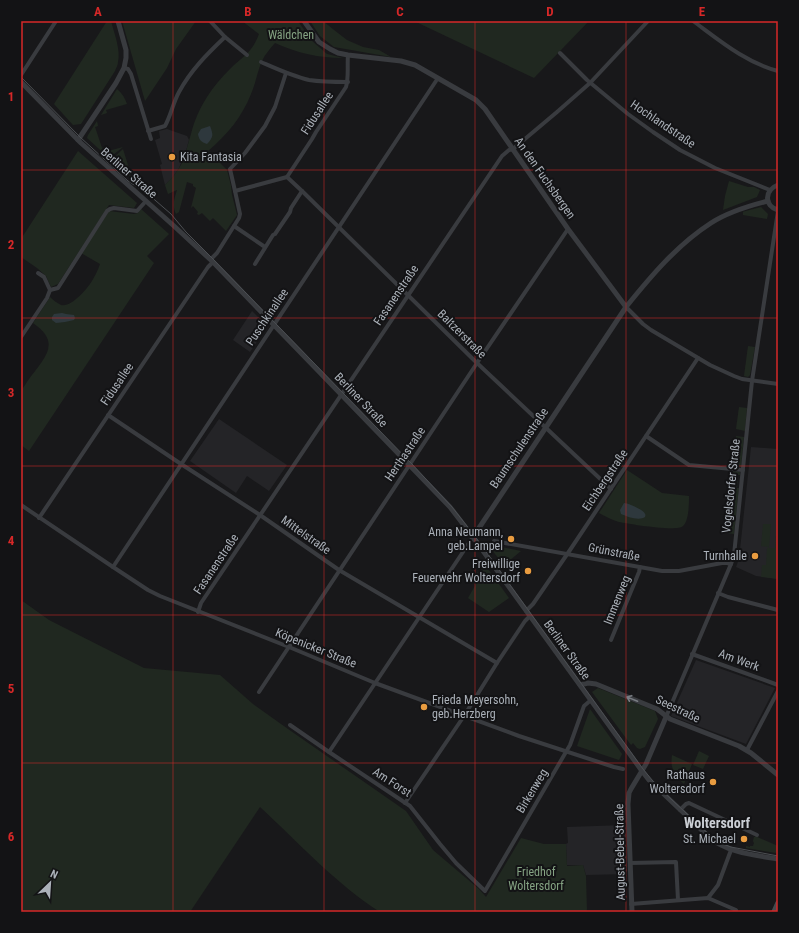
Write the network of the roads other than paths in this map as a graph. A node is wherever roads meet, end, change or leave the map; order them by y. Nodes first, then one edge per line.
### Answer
1 (56, 21) edge
2 (118, 21) edge
3 (210, 21) edge
4 (304, 21) edge
5 (648, 21) edge
6 (693, 21) edge
7 (225, 37) junction
8 (560, 53) dead end
9 (247, 55) dead end
10 (348, 55) junction
11 (261, 62) dead end
12 (124, 68) junction
13 (778, 71) edge
14 (286, 73) junction
15 (21, 75) edge
16 (438, 78) junction
17 (21, 82) edge
18 (348, 82) junction
19 (590, 83) junction
20 (148, 131) junction
21 (151, 138) dead end
22 (78, 140) junction
23 (513, 149) junction
24 (287, 177) junction
25 (778, 185) edge
26 (770, 190) junction
27 (235, 191) junction
28 (302, 191) junction
29 (146, 201) junction
30 (768, 201) junction
31 (778, 211) edge
32 (234, 226) junction
33 (339, 227) junction
34 (568, 229) junction
35 (265, 248) junction
36 (212, 260) junction
37 (255, 264) dead end
38 (38, 273) dead end
39 (50, 290) junction
40 (408, 295) junction
41 (626, 307) junction
42 (274, 325) junction
43 (21, 337) edge
44 (698, 358) junction
45 (477, 363) junction
46 (752, 381) junction
47 (778, 384) edge
48 (342, 394) junction
49 (108, 415) junction
50 (545, 428) junction
51 (646, 436) junction
52 (181, 464) junction
53 (410, 465) junction
54 (743, 470) junction
55 (611, 489) junction
56 (21, 505) edge
57 (260, 515) junction
58 (40, 518) junction
59 (473, 537) junction
60 (494, 541) dead end
61 (568, 554) junction
62 (731, 564) junction
63 (113, 567) junction
64 (640, 568) junction
65 (339, 570) junction
66 (718, 593) junction
67 (778, 610) edge
68 (526, 611) junction
69 (198, 612) junction
70 (530, 616) junction
71 (419, 617) junction
72 (611, 640) dead end
73 (289, 647) junction
74 (692, 654) junction
75 (497, 663) junction
76 (375, 683) junction
77 (583, 684) junction
78 (778, 685) edge
79 (778, 691) edge
80 (259, 692) dead end
81 (591, 700) junction
82 (464, 716) junction
83 (666, 717) junction
84 (290, 724) dead end
85 (747, 750) junction
86 (567, 751) junction
87 (329, 752) junction
88 (624, 769) dead end
89 (642, 771) junction
90 (778, 775) edge
91 (405, 803) junction
92 (680, 810) junction
93 (758, 835) dead end
94 (731, 850) junction
95 (778, 859) edge
96 (630, 863) junction
97 (484, 891) joint
98 (708, 898) junction
99 (678, 900) junction
100 (631, 904) junction
101 (778, 904) edge
102 (736, 910) dead end
103 (632, 912) edge
104 (774, 912) edge

1 - 15 street
2 - 12 street
3 - 7 street
4 - 10 street, An den Fuchsbergen
5 - 19 street, Fasanenstraße
6 - 13 street
7 - 9 street
7 - 20 street
8 - 19 street, Hochlandstraße
10 - 16 street, An den Fuchsbergen
10 - 18 street
11 - 14 street
12 - 20 street
12 - 22 street
14 - 18 street
14 - 27 street, Fidusallee
16 - 23 street, An den Fuchsbergen
16 - 33 street, Puschkinallee
17 - 22 street, Berliner Straße
18 - 24 street, Fidusallee
19 - 23 street, Fasanenstraße
19 - 26 street, Hochlandstraße
20 - 21 street
22 - 29 street, Berliner Straße
23 - 34 street, An den Fuchsbergen
23 - 40 street, Fasanenstraße
24 - 27 street
24 - 28 street
25 - 26 street
26 - 30 street
27 - 32 street, Fidusallee
28 - 33 street, Baltzerstraße
28 - 35 street
29 - 36 street, Berliner Straße
29 - 39 street
30 - 31 street
30 - 41 street, Baumschulenstraße
31 - 46 street, Vogelsdorfer Straße
32 - 35 street
32 - 36 street, Fidusallee
33 - 40 street, Baltzerstraße
33 - 42 street, Puschkinallee
34 - 41 street, An den Fuchsbergen
34 - 45 street, Herthastraße
35 - 37 street
36 - 42 street, Berliner Straße
36 - 49 street, Fidusallee
38 - 39 street
39 - 43 street
40 - 45 street, Baltzerstraße
40 - 48 street, Fasanenstraße
41 - 44 street, An den Fuchsbergen
41 - 50 street, Baumschulenstraße
42 - 48 street, Berliner Straße
42 - 52 street, Puschkinallee
44 - 46 street, An den Fuchsbergen
44 - 51 street, Eichbergstraße
45 - 50 street, Baltzerstraße
45 - 53 street, Herthastraße
46 - 47 street, An den Fuchsbergen
46 - 54 street, Vogelsdorfer Straße
48 - 53 street, Berliner Straße
48 - 57 street, Fasanenstraße
49 - 52 street, Mittelstraße
49 - 58 street, Fidusallee
50 - 55 street, Baltzerstraße
50 - 59 street, Baumschulenstraße
51 - 54 street
51 - 55 street, Eichbergstraße
52 - 57 street, Mittelstraße
52 - 63 street, Puschkinallee
53 - 59 street, Berliner Straße
53 - 65 street, Herthastraße
54 - 62 street, Vogelsdorfer Straße
55 - 61 street, Eichbergstraße
56 - 58 street, Köpenicker Straße
57 - 65 street, Mittelstraße
57 - 69 street, Fasanenstraße
58 - 63 street, Köpenicker Straße
59 - 68 street, Berliner Straße
59 - 71 street, Baumschulenstraße
60 - 61 street, Grünstraße
61 - 64 street, Grünstraße
61 - 68 street, Eichbergstraße
62 - 64 street, Grünstraße
62 - 66 street, Vogelsdorfer Straße
63 - 69 street, Köpenicker Straße
64 - 72 street, Immenweg
65 - 71 street, Mittelstraße
65 - 73 street, Herthastraße
66 - 67 street
66 - 74 street, Vogelsdorfer Straße
68 - 70 street, Berliner Straße
69 - 73 street, Köpenicker Straße
70 - 75 street
70 - 77 street, Berliner Straße
71 - 75 street, Mittelstraße
71 - 76 street, Baumschulenstraße
73 - 76 street, Köpenicker Straße
73 - 80 street, Herthastraße
74 - 78 street, Am Werk
74 - 83 street, Vogelsdorfer Straße
75 - 82 street
76 - 82 street, Köpenicker Straße
76 - 87 street, Baumschulenstraße
77 - 81 street, Berliner Straße
83 -> 77 street, Seestraße
79 - 85 street
81 - 86 street, Birkenweg
81 - 89 street, Berliner Straße
82 - 86 street, Köpenicker Straße
82 - 91 street
83 - 85 street, Seestraße
83 - 89 street, Vogelsdorfer Straße
84 - 87 street, Am Forst
85 - 90 street, Seestraße
86 - 88 street, Köpenicker Straße
86 - 97 street, Birkenweg
87 - 91 street, Am Forst
89 - 92 street, Berliner Straße
89 - 96 street, August-Bebel-Straße
91 - 97 street, Am Forst
92 - 93 street
92 - 94 street, Berliner Straße
94 - 95 street, Berliner Straße
94 - 98 street
96 - 99 street
96 - 100 street, August-Bebel-Straße
98 - 99 street
98 - 102 street
99 - 100 street
100 - 103 street, August-Bebel-Straße
101 - 104 main road

